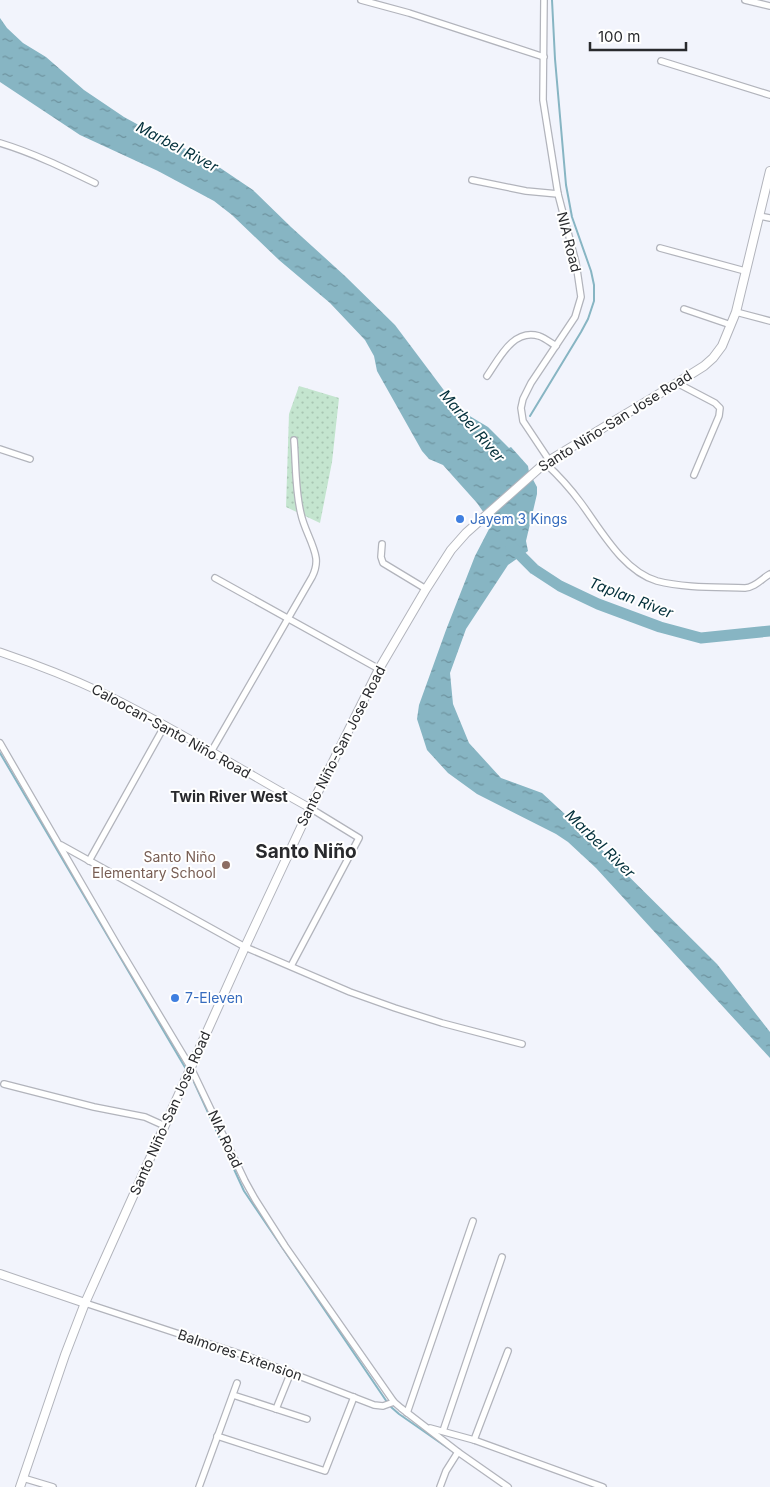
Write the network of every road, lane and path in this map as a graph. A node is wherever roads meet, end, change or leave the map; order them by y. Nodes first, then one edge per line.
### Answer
1 (361, 0) edge
2 (544, 0) edge
3 (744, 0) edge
4 (770, 6) edge
5 (544, 56) junction
6 (661, 61) dead end
7 (770, 95) edge
8 (0, 143) edge
9 (770, 171) edge
10 (472, 180) dead end
11 (95, 183) dead end
12 (768, 184) edge
13 (558, 194) junction
14 (759, 216) junction
15 (770, 218) edge
16 (660, 248) dead end
17 (745, 271) junction
18 (684, 310) dead end
19 (736, 312) junction
20 (770, 321) edge
21 (731, 325) junction
22 (556, 346) junction
23 (486, 376) dead end
24 (677, 383) junction
25 (294, 440) dead end
26 (0, 448) edge
27 (30, 459) dead end
28 (547, 461) junction
29 (694, 475) dead end
30 (382, 544) dead end
31 (770, 574) edge
32 (216, 578) dead end
33 (426, 589) junction
34 (288, 618) junction
35 (0, 652) edge
36 (379, 669) junction
37 (165, 725) junction
38 (0, 743) edge
39 (212, 752) junction
40 (310, 808) junction
41 (59, 844) junction
42 (89, 861) junction
43 (245, 948) junction
44 (291, 966) junction
45 (522, 1044) dead end
46 (192, 1068) junction
47 (4, 1084) dead end
48 (165, 1126) junction
49 (473, 1221) dead end
50 (502, 1257) dead end
51 (0, 1274) edge
52 (85, 1303) junction
53 (508, 1351) dead end
54 (291, 1372) junction
55 (237, 1383) dead end
56 (233, 1395) junction
57 (354, 1398) junction
58 (394, 1402) junction
59 (276, 1409) junction
60 (407, 1413) junction
61 (306, 1419) dead end
62 (428, 1428) junction
63 (443, 1431) junction
64 (217, 1436) junction
65 (474, 1440) junction
66 (456, 1455) junction
67 (23, 1478) junction
68 (20, 1487) edge
69 (53, 1487) edge
70 (199, 1487) edge
71 (440, 1487) edge
72 (508, 1487) edge
73 (603, 1487) edge

1 - 5 street
2 - 5 street, NIA Road
3 - 4 street
5 - 13 street, NIA Road
6 - 7 street
8 - 11 street
9 - 12 main road, Santo Niño-San Jose Road
10 - 13 street
12 - 14 main road, Santo Niño-San Jose Road
13 - 22 street, NIA Road
14 - 15 street
14 - 17 main road, Santo Niño-San Jose Road
16 - 17 street
17 - 19 main road, Santo Niño-San Jose Road
18 - 21 street
19 - 20 street
19 - 21 main road, Santo Niño-San Jose Road
21 - 24 main road, Santo Niño-San Jose Road
22 - 23 street
22 - 28 street, NIA Road
24 - 28 main road, Santo Niño-San Jose Road
24 - 29 street
25 - 34 street
26 - 27 street
28 - 31 street, NIA Road
28 - 33 main road, Santo Niño-San Jose Road
30 - 33 street
32 - 34 street
33 - 36 main road, Santo Niño-San Jose Road
34 - 36 street
34 - 39 street
35 - 37 street, Caloocan-Santo Niño Road
36 - 40 main road, Santo Niño-San Jose Road
37 - 39 street, Caloocan-Santo Niño Road
37 - 42 street
38 - 41 street, NIA Road
39 - 40 street, Caloocan-Santo Niño Road
40 - 43 main road, Santo Niño-San Jose Road
40 - 44 street
41 - 42 street
41 - 46 street, NIA Road
42 - 43 street
43 - 44 street
43 - 46 main road, Santo Niño-San Jose Road
44 - 45 street
46 - 48 main road, Santo Niño-San Jose Road
46 - 58 street, NIA Road
47 - 48 street
48 - 52 main road, Santo Niño-San Jose Road
49 - 60 street
50 - 63 street
51 - 52 main road
52 - 54 street, Balmores Extension
52 - 67 main road, Santo Niño-San Jose Road
53 - 65 street
54 - 57 street, Balmores Extension
54 - 59 street
55 - 56 street
56 - 59 street
56 - 64 street
57 - 58 street, Balmores Extension
57 - 64 street
58 - 60 street, NIA Road
59 - 61 street
60 - 62 street, NIA Road
62 - 63 street
62 - 66 street, NIA Road
63 - 65 street
64 - 70 street
65 - 73 street
66 - 71 street
66 - 72 street, NIA Road
67 - 68 main road, Santo Niño-San Jose Road
67 - 69 street

